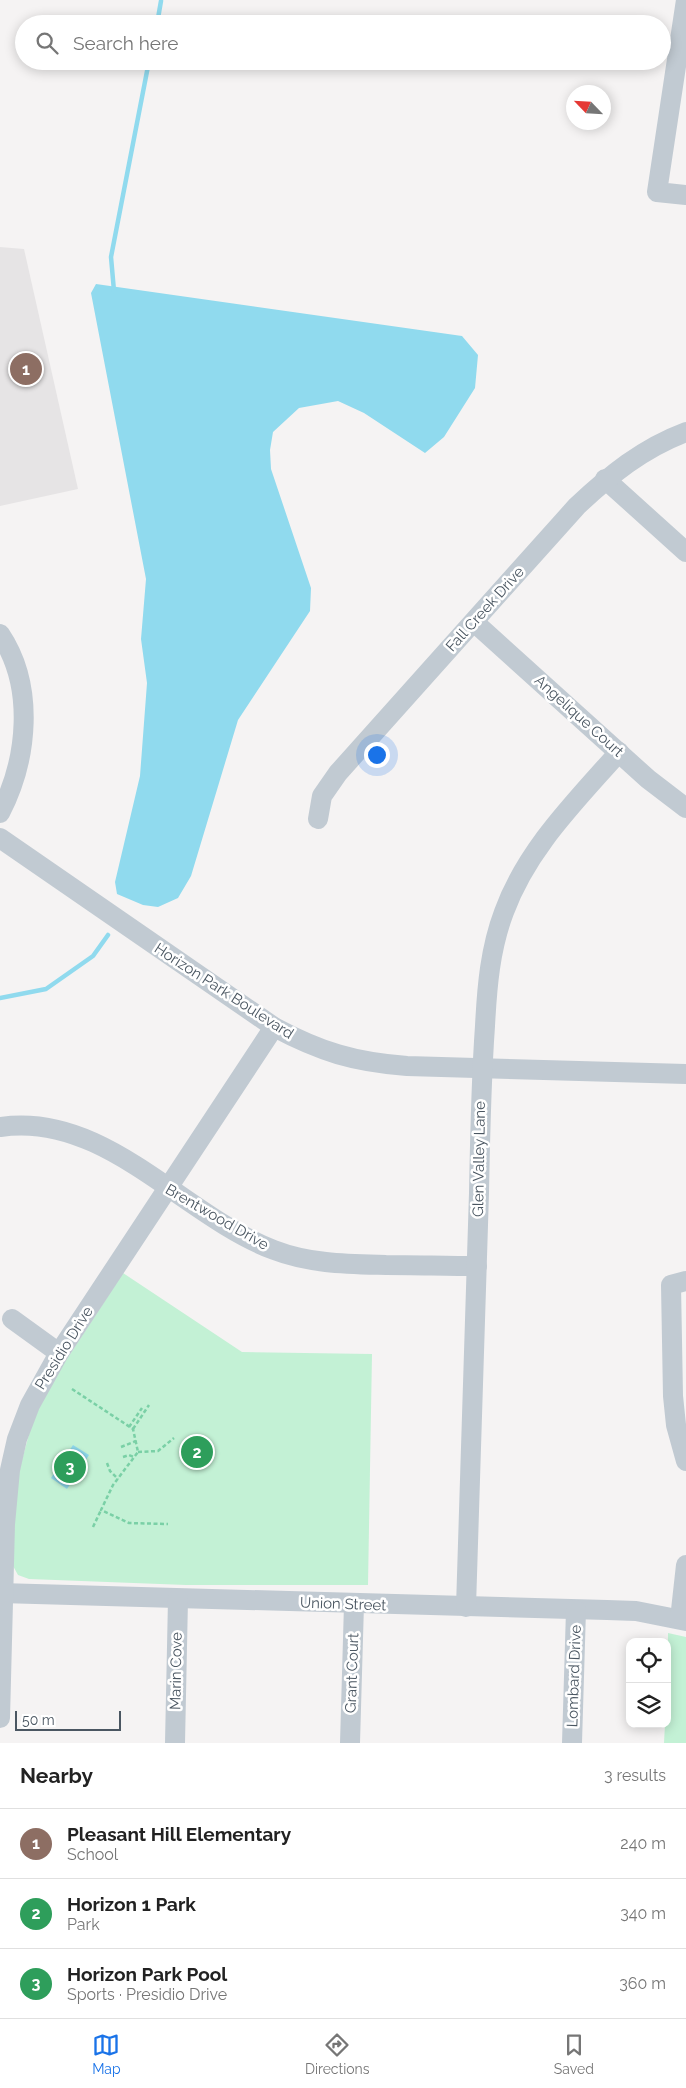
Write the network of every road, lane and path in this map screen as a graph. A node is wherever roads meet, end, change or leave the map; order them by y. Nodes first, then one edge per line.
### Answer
1 (686, 0) edge
2 (686, 195) edge
3 (686, 432) edge
4 (606, 479) junction
5 (686, 552) edge
6 (474, 622) junction
7 (0, 634) edge
8 (619, 752) junction
9 (686, 808) edge
10 (0, 813) edge
11 (318, 819) dead end
12 (0, 838) edge
13 (274, 1027) junction
14 (482, 1069) junction
15 (686, 1074) edge
16 (0, 1127) edge
17 (167, 1188) junction
18 (477, 1266) junction
19 (686, 1281) edge
20 (12, 1319) dead end
21 (59, 1353) junction
22 (72, 1389) dead end
23 (149, 1405) dead end
24 (142, 1408) dead end
25 (129, 1427) junction
26 (133, 1429) junction
27 (174, 1438) dead end
28 (136, 1441) junction
29 (121, 1447) dead end
30 (138, 1452) junction
31 (123, 1457) dead end
32 (134, 1457) junction
33 (686, 1461) edge
34 (107, 1463) dead end
35 (118, 1479) junction
36 (101, 1510) junction
37 (168, 1524) dead end
38 (93, 1527) dead end
39 (686, 1565) edge
40 (2, 1593) edge
41 (178, 1599) junction
42 (354, 1604) junction
43 (466, 1607) junction
44 (576, 1610) junction
45 (683, 1620) edge
46 (0, 1718) edge
47 (175, 1743) edge
48 (350, 1743) edge
49 (572, 1743) edge

1 - 2 street
3 - 4 street, Fall Creek Drive
4 - 5 street
4 - 6 street, Fall Creek Drive
6 - 8 street, Angelique Court
6 - 11 street, Fall Creek Drive
7 - 10 street
8 - 9 street, Angelique Court
8 - 14 street, Glen Valley Lane
12 - 13 street, Horizon Park Boulevard
13 - 14 street, Horizon Park Boulevard
13 - 17 street, Presidio Drive
14 - 15 street, Horizon Park Boulevard
14 - 18 street, Glen Valley Lane
16 - 17 street, Brentwood Drive
17 - 18 street, Brentwood Drive
17 - 21 street, Presidio Drive
18 - 43 street, Glen Valley Lane
19 - 33 street
20 - 21 street
21 - 40 street, Presidio Drive
22 - 25 path
23 - 26 path
24 - 25 path
25 - 26 path
26 - 28 path
27 - 30 path
28 - 29 path
28 - 30 path
30 - 32 path
31 - 32 path
32 - 35 path
34 - 35 path
35 - 36 path
36 - 37 path
36 - 38 path
39 - 45 street
40 - 41 street, Union Street
40 - 46 street, Presidio Drive
41 - 42 street, Union Street
41 - 47 street, Marin Cove
42 - 43 street, Union Street
42 - 48 street, Grant Court
43 - 44 street, Union Street
44 - 45 street, Union Street
44 - 49 street, Lombard Drive

